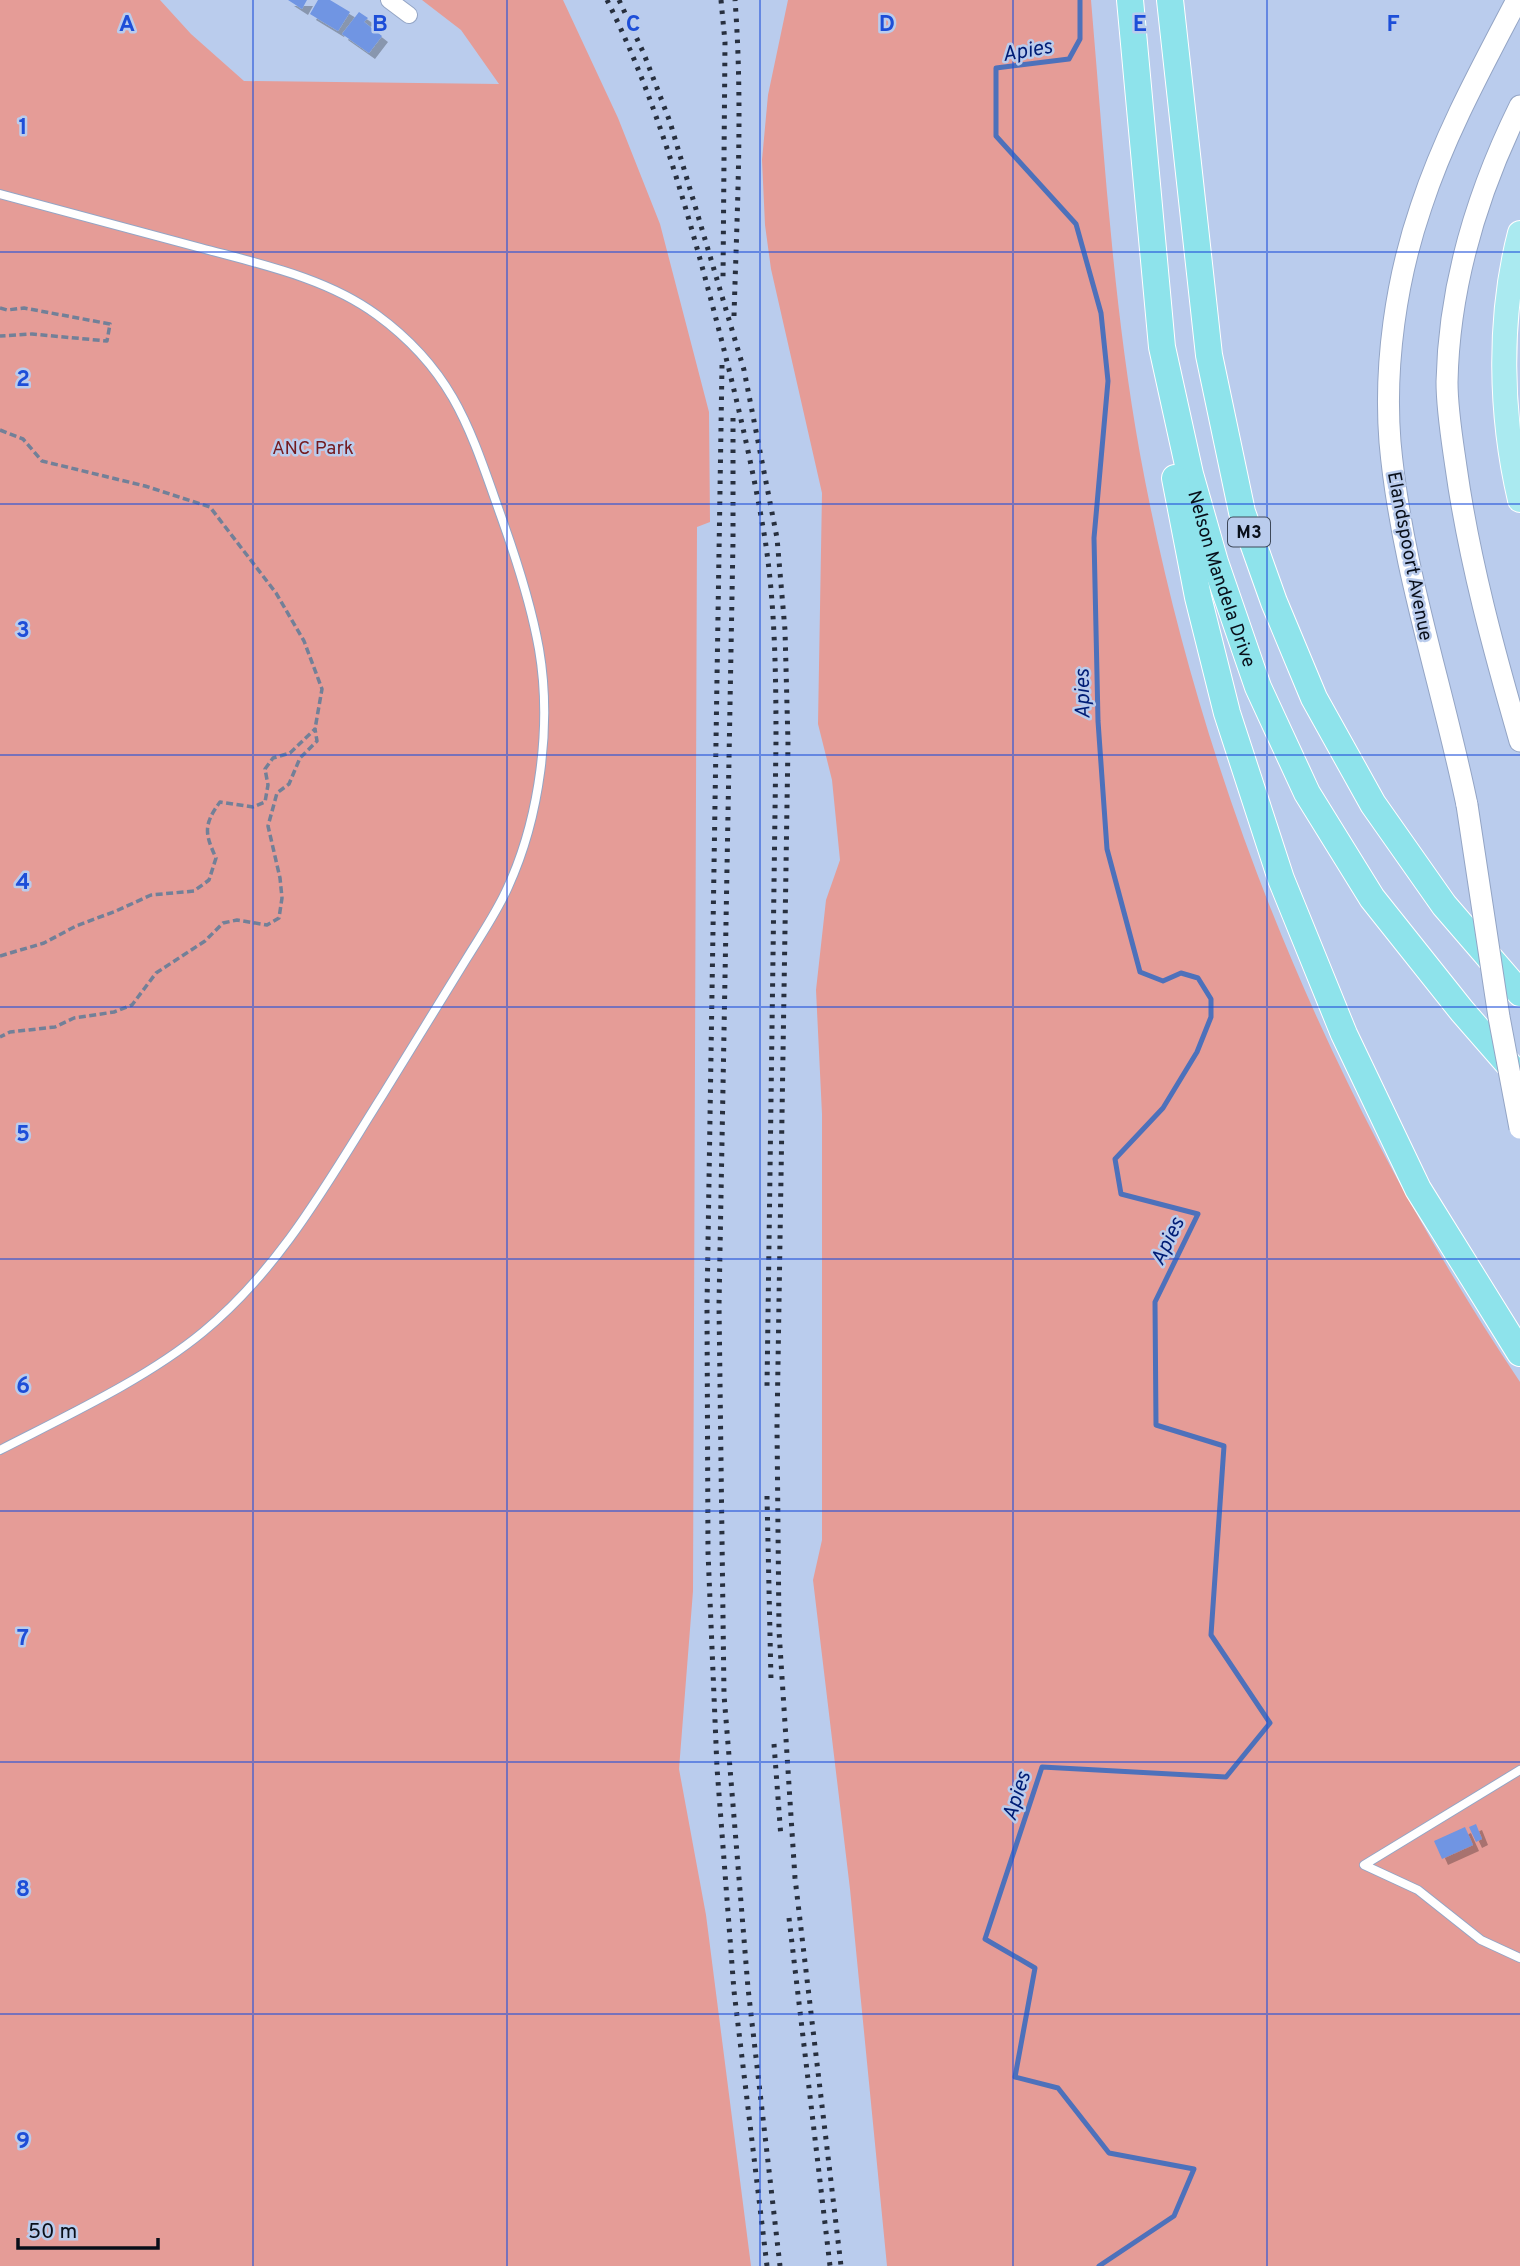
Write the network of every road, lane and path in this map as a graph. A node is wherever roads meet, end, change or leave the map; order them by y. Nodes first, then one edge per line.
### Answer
1 (389, 0) edge
2 (1130, 0) edge
3 (1170, 0) edge
4 (1517, 0) edge
5 (410, 15) dead end
6 (1520, 106) edge
7 (0, 194) edge
8 (1520, 233) edge
9 (0, 308) edge
10 (0, 336) edge
11 (1162, 347) junction
12 (0, 430) edge
13 (1520, 500) edge
14 (315, 729) junction
15 (1520, 741) edge
16 (0, 956) edge
17 (1520, 993) edge
18 (0, 1037) edge
19 (1520, 1078) edge
20 (1520, 1128) edge
21 (1520, 1353) edge
22 (0, 1450) edge
23 (1520, 1770) edge
24 (1520, 1958) edge

1 - 5 street
2 - 11 highway, Nelson Mandela Drive / M3
3 - 17 highway, Nelson Mandela Drive / M3
4 - 20 main road, Elandspoort Avenue, bridge
6 - 15 main road
7 - 22 lane
8 - 13 main road
9 - 10 path
11 - 19 highway, Nelson Mandela Drive / M3
11 - 21 highway
12 - 14 path
14 - 16 path
14 - 18 path
23 - 24 lane

